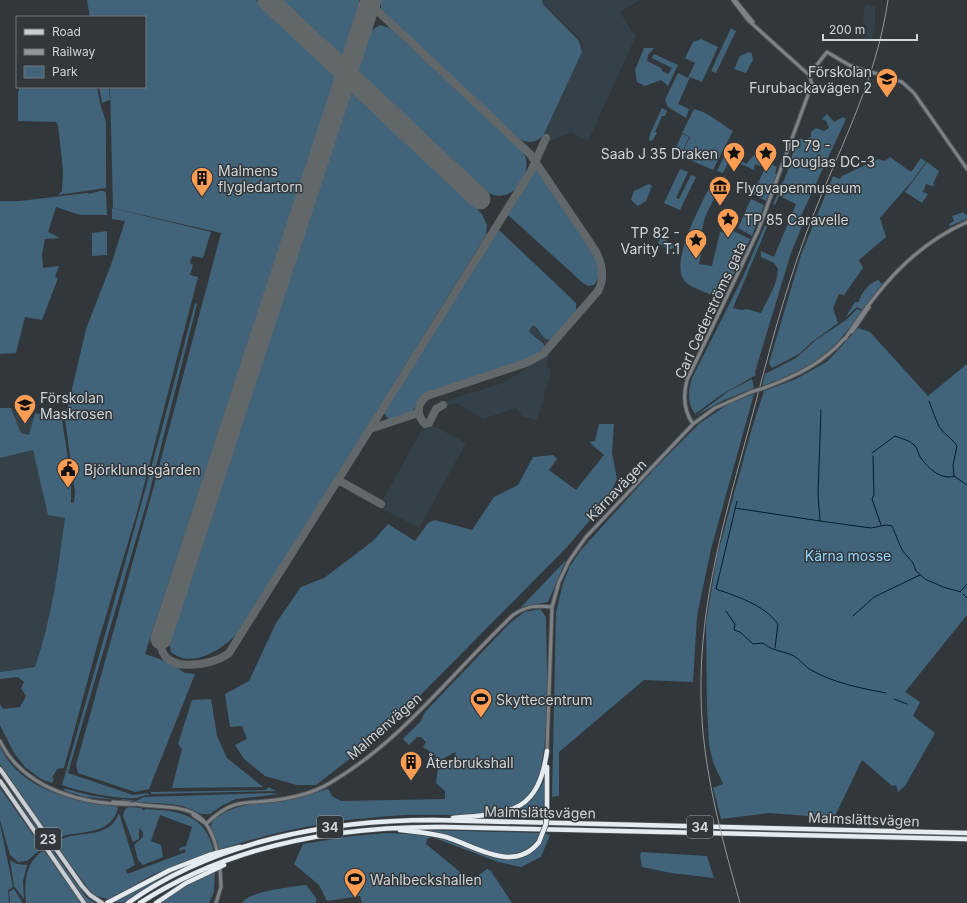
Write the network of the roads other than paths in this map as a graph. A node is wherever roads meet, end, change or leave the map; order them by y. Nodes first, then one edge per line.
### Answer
1 (734, 0) edge
2 (809, 76) junction
3 (967, 169) edge
4 (967, 222) edge
5 (693, 424) junction
6 (552, 607) junction
7 (0, 741) edge
8 (547, 751) junction
9 (0, 769) edge
10 (0, 781) edge
11 (433, 820) junction
12 (206, 824) junction
13 (385, 828) junction
14 (967, 833) edge
15 (967, 839) edge
16 (254, 845) junction
17 (217, 851) dead end
18 (254, 852) junction
19 (220, 869) dead end
20 (130, 902) edge
21 (84, 903) edge
22 (102, 903) edge
23 (106, 903) edge
24 (140, 903) edge
25 (156, 903) edge
26 (216, 903) edge

1 - 2 street
2 - 3 street, bridge
2 - 5 street, Carl Cederströms gata
4 - 5 street, Kärnavägen, bridge
5 - 6 street, Kärnavägen
6 - 8 street, Kärnavägen
6 - 12 street, Malmenvägen
7 - 12 street
8 - 11 highway
8 - 13 highway, bridge
9 - 22 main road, 23
10 - 21 main road, 23
11 - 14 highway, Malmslättsvägen / 34
11 - 16 highway, Malmslättsvägen / 34
12 - 17 street
13 - 15 highway, Malmslättsvägen / 34
13 - 18 highway, Malmslättsvägen / 34
16 - 20 highway, Malmslättsvägen
16 - 23 highway, 34
18 - 24 highway, Malmslättsvägen
18 - 25 highway, 34
19 - 26 street

